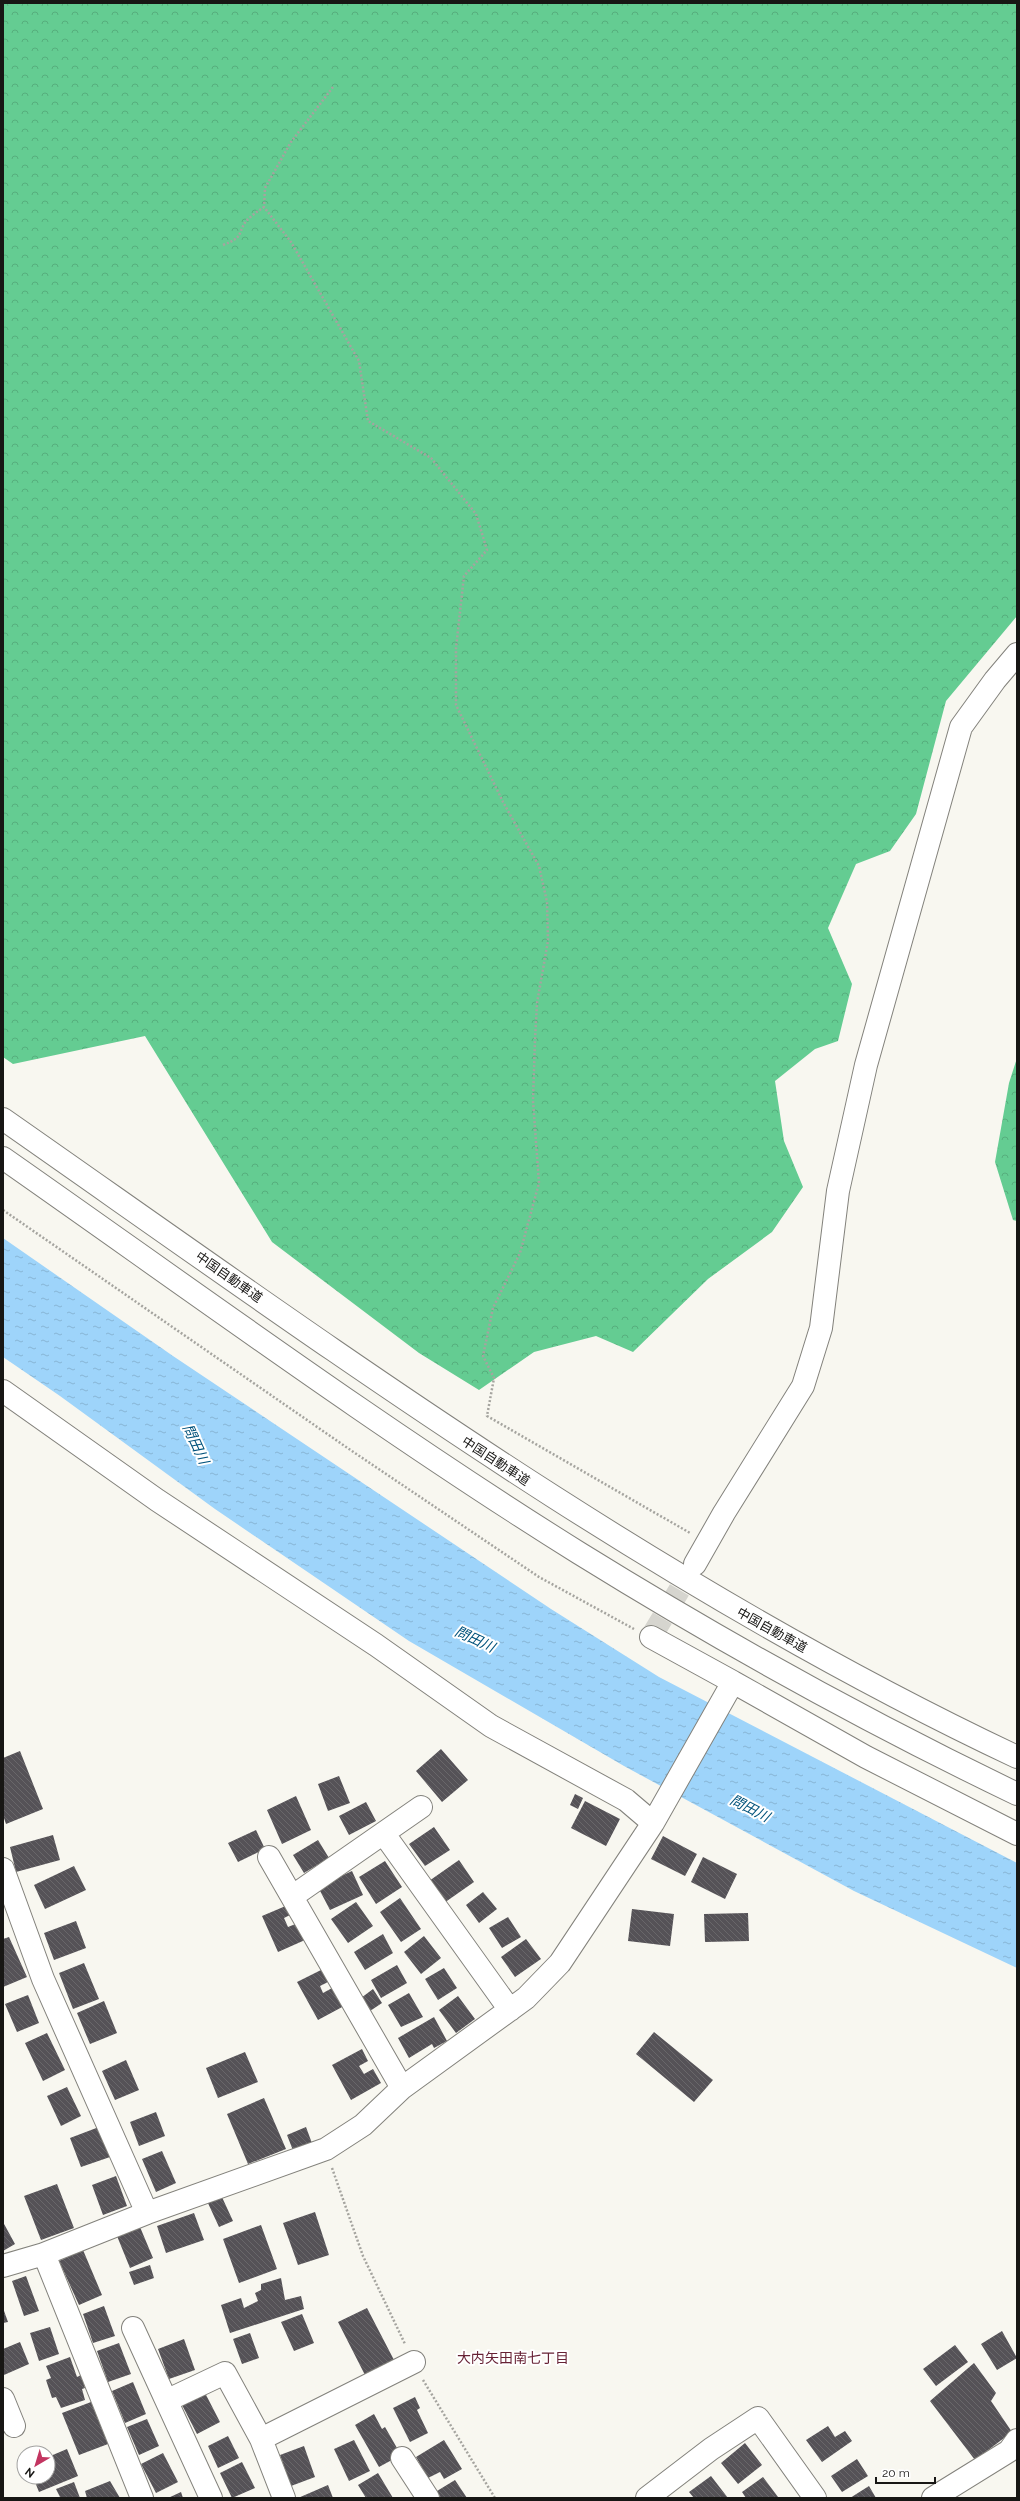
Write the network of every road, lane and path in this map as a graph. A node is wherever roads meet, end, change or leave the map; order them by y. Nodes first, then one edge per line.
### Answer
1 (333, 87) dead end
2 (264, 207) junction
3 (223, 245) dead end
4 (1017, 654) edge
5 (3, 1119) edge
6 (3, 1158) edge
7 (3, 1210) edge
8 (3, 1391) edge
9 (707, 1542) junction
10 (695, 1564) tunnel mouth
11 (651, 1637) joint
12 (728, 1690) junction
13 (1017, 1757) edge
14 (1017, 1794) edge
15 (422, 1807) dead end
16 (653, 1823) junction
17 (384, 1834) junction
18 (1017, 1834) edge
19 (269, 1857) dead end
20 (3, 1869) edge
21 (293, 1896) junction
22 (510, 2010) junction
23 (402, 2088) junction
24 (326, 2149) junction
25 (147, 2213) junction
26 (44, 2254) junction
27 (3, 2266) edge
28 (133, 2328) dead end
29 (414, 2362) junction
30 (3, 2399) edge
31 (168, 2400) junction
32 (14, 2426) dead end
33 (261, 2439) junction
34 (1017, 2440) edge
35 (402, 2458) dead end
36 (142, 2498) edge
37 (211, 2498) edge
38 (284, 2498) edge
39 (428, 2498) edge
40 (495, 2498) edge
41 (647, 2498) edge
42 (815, 2498) edge
43 (933, 2498) edge

1 - 2 path
2 - 3 path
2 - 9 path
4 - 9 main road
5 - 13 main road, 中国自動車道
6 - 14 main road
7 - 11 path
8 - 16 main road
9 - 10 main road
11 - 12 main road
12 - 16 main road
12 - 18 main road
15 - 17 main road
16 - 22 main road
17 - 21 main road
17 - 22 main road
19 - 21 main road
20 - 25 main road
21 - 23 main road
22 - 23 main road
23 - 24 main road
24 - 25 main road
24 - 29 path
25 - 26 main road
26 - 27 main road
26 - 36 main road
28 - 31 main road
29 - 33 main road
29 - 40 path
30 - 32 main road
31 - 33 main road
31 - 37 main road
33 - 38 main road
34 - 43 main road
35 - 39 main road
41 - 42 main road

